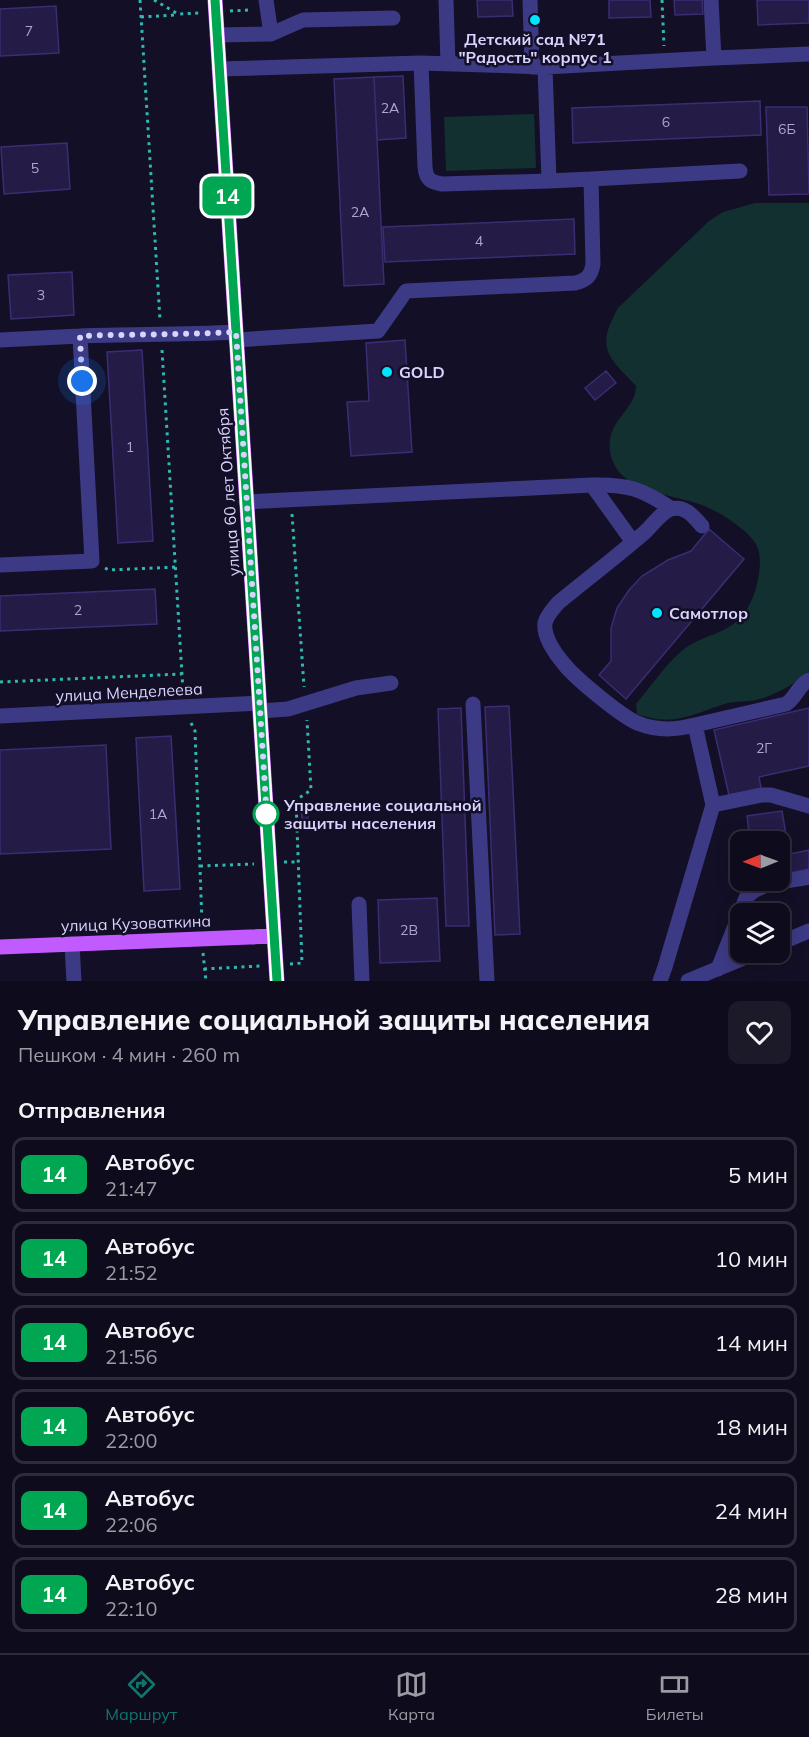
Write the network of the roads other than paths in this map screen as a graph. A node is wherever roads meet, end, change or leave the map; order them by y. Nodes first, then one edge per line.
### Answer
1 (215, 0) edge
2 (266, 0) edge
3 (446, 0) edge
4 (530, 0) edge
5 (711, 0) edge
6 (393, 18) dead end
7 (271, 34) junction
8 (217, 35) junction
9 (809, 54) edge
10 (714, 58) junction
11 (421, 63) junction
12 (448, 64) junction
13 (538, 67) junction
14 (219, 69) junction
15 (740, 171) dead end
16 (591, 179) junction
17 (549, 181) junction
18 (80, 336) junction
19 (236, 336) junction
20 (0, 340) edge
21 (592, 485) junction
22 (246, 502) junction
23 (672, 509) junction
24 (702, 526) dead end
25 (633, 542) junction
26 (0, 566) edge
27 (809, 680) edge
28 (391, 683) dead end
29 (473, 704) dead end
30 (259, 707) junction
31 (0, 716) edge
32 (695, 725) junction
33 (713, 805) junction
34 (809, 806) edge
35 (809, 877) edge
36 (359, 904) dead end
37 (809, 931) edge
38 (274, 936) junction
39 (790, 939) edge
40 (72, 944) junction
41 (0, 947) edge
42 (732, 963) edge
43 (718, 969) junction
44 (276, 973) edge
45 (74, 981) edge
46 (362, 981) edge
47 (487, 981) edge
48 (660, 981) edge
49 (688, 981) edge

1 - 8 main road, улица 60 лет Октября
2 - 7 street
3 - 12 street
4 - 13 street
5 - 10 street
6 - 7 street
7 - 8 street
8 - 14 main road, улица 60 лет Октября
9 - 10 street
10 - 13 street
11 - 12 street
11 - 14 street
11 - 17 street
12 - 13 street
13 - 17 street
14 - 19 main road, улица 60 лет Октября
15 - 16 street
16 - 17 street
16 - 19 street
18 - 19 street
18 - 20 street
18 - 26 street
19 - 22 main road, улица 60 лет Октября
21 - 22 street
21 - 23 street
21 - 25 street
22 - 30 main road, улица 60 лет Октября
23 - 24 street
23 - 25 street
25 - 32 street
27 - 32 street
28 - 30 street, улица Менделеева
29 - 47 street
30 - 31 street, улица Менделеева
30 - 38 main road, улица 60 лет Октября
32 - 33 street
33 - 34 street
33 - 48 street
35 - 43 street
36 - 46 street
37 - 39 street
38 - 40 main road, улица Кузоваткина
38 - 44 main road, улица 60 лет Октября
40 - 41 main road, улица Кузоваткина
40 - 45 street
42 - 43 street
43 - 49 street

